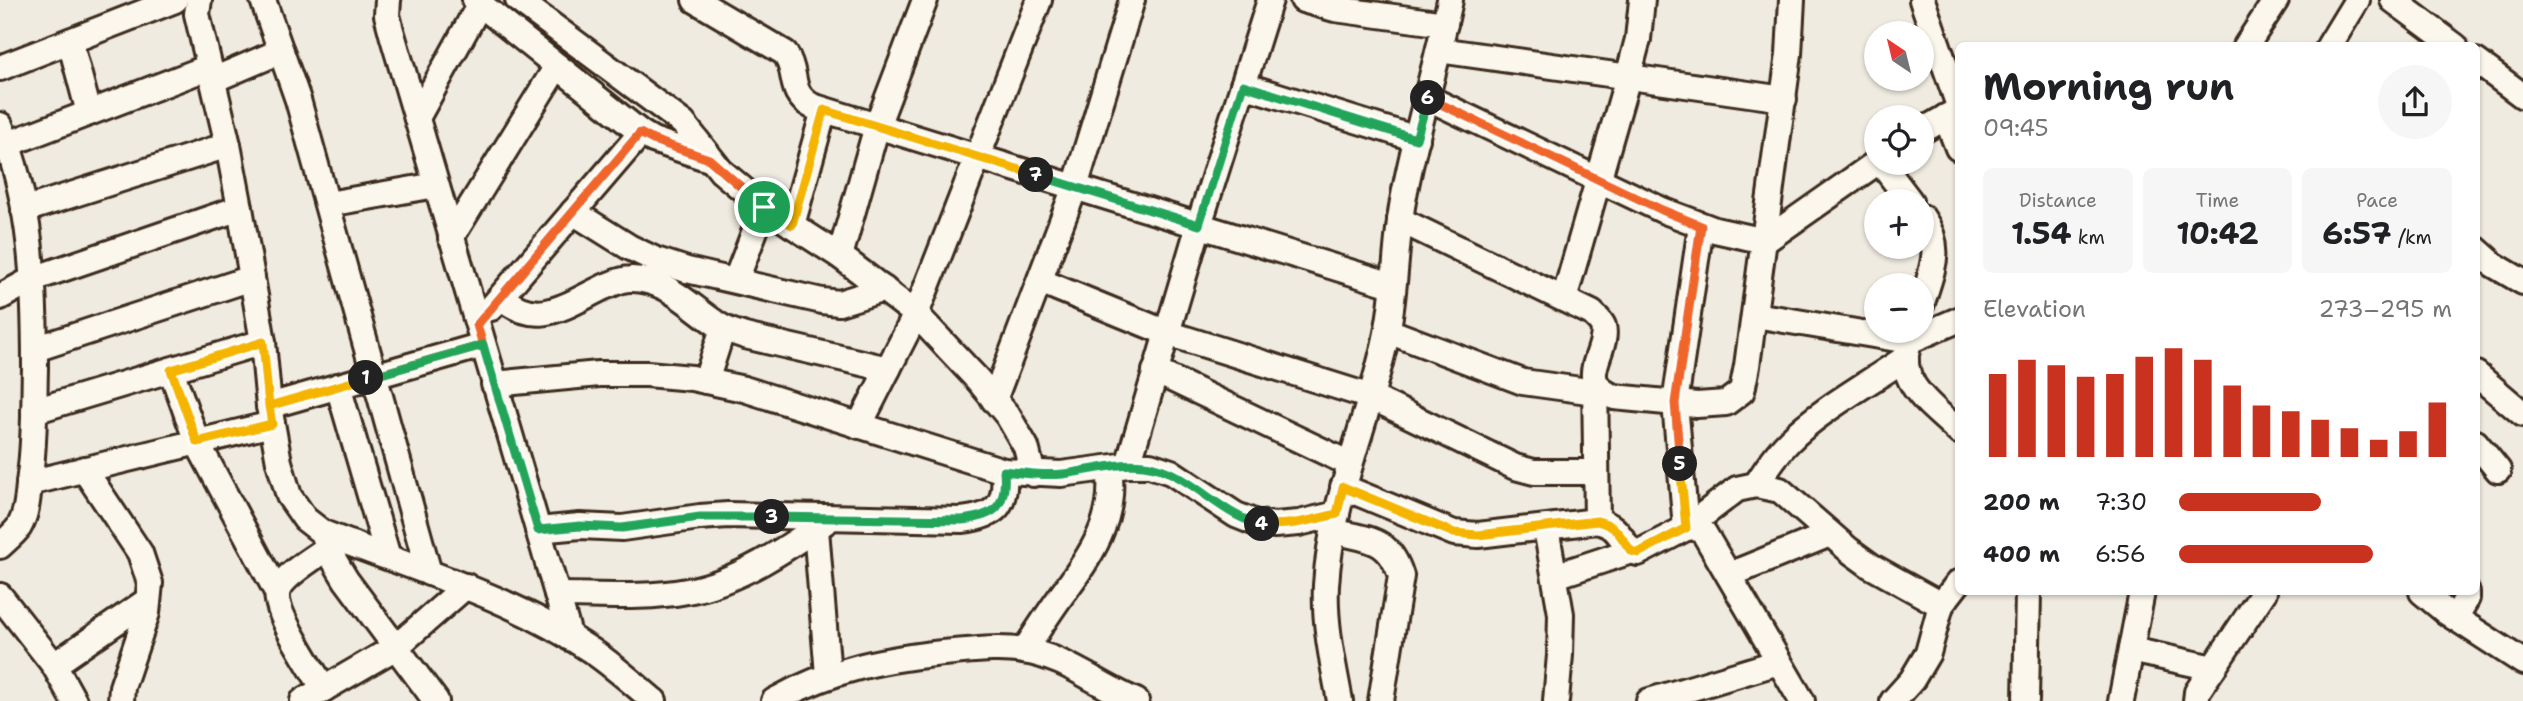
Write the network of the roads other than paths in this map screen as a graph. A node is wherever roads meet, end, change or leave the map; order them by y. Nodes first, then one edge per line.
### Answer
1 (175, 0) edge
2 (199, 0) edge
3 (263, 0) edge
4 (388, 0) edge
5 (518, 0) edge
6 (695, 0) edge
7 (925, 0) edge
8 (1039, 0) edge
9 (1132, 0) edge
10 (1270, 0) edge
11 (1303, 0) edge
12 (1450, 0) edge
13 (1642, 0) edge
14 (1792, 0) edge
15 (1922, 0) edge
16 (2276, 0) edge
17 (2357, 0) edge
18 (2393, 0) edge
19 (479, 1) edge
20 (1445, 24) junction
21 (70, 41) junction
22 (2249, 42) edge
23 (2331, 42) edge
24 (2450, 42) edge
25 (1439, 50) junction
26 (281, 51) junction
27 (2480, 64) edge
28 (557, 66) junction
29 (0, 68) edge
30 (211, 73) junction
31 (1628, 77) junction
32 (1243, 85) junction
33 (2523, 96) edge
34 (1428, 98) junction
35 (1784, 99) junction
36 (824, 110) junction
37 (1954, 110) edge
38 (89, 113) junction
39 (417, 118) junction
40 (1934, 123) edge
41 (877, 126) junction
42 (640, 133) junction
43 (4, 134) edge
44 (1416, 139) junction
45 (228, 145) junction
46 (977, 157) junction
47 (709, 159) junction
48 (1864, 173) edge
49 (1888, 175) edge
50 (1599, 180) junction
51 (436, 186) junction
52 (1075, 187) junction
53 (1900, 189) edge
54 (328, 205) junction
55 (764, 207) junction
56 (240, 208) junction
57 (24, 210) junction
58 (573, 212) junction
59 (1400, 220) junction
60 (792, 225) junction
61 (1199, 225) junction
62 (1701, 226) junction
63 (451, 238) junction
64 (1765, 241) junction
65 (2480, 253) edge
66 (840, 256) junction
67 (252, 278) junction
68 (33, 279) junction
69 (736, 280) junction
70 (1040, 281) junction
71 (2523, 282) edge
72 (1392, 285) junction
73 (884, 289) junction
74 (0, 297) edge
75 (500, 297) junction
76 (1564, 299) junction
77 (916, 314) junction
78 (1755, 316) junction
79 (1955, 321) edge
80 (723, 328) junction
81 (1388, 331) junction
82 (1167, 333) junction
83 (480, 335) junction
84 (263, 342) junction
85 (1908, 344) edge
86 (35, 349) junction
87 (888, 369) junction
88 (171, 370) junction
89 (1156, 371) junction
90 (373, 376) junction
91 (2480, 377) edge
92 (706, 381) junction
93 (494, 384) junction
94 (338, 386) junction
95 (1595, 387) junction
96 (1371, 397) junction
97 (994, 400) junction
98 (1675, 403) junction
99 (34, 411) junction
100 (2523, 414) edge
101 (271, 415) junction
102 (859, 426) junction
103 (1955, 428) edge
104 (197, 442) junction
105 (2480, 448) edge
106 (1118, 466) junction
107 (83, 470) junction
108 (2498, 470) dead end
109 (1004, 471) junction
110 (1596, 472) junction
111 (1032, 474) junction
112 (1347, 476) junction
113 (29, 483) junction
114 (1756, 485) junction
115 (1597, 521) junction
116 (1335, 522) junction
117 (823, 523) junction
118 (1546, 528) junction
119 (1686, 528) junction
120 (538, 530) junction
121 (1830, 534) junction
122 (326, 540) junction
123 (0, 546) edge
124 (1631, 551) junction
125 (387, 557) junction
126 (429, 573) junction
127 (1728, 575) junction
128 (1555, 576) junction
129 (467, 586) junction
130 (1955, 587) edge
131 (277, 592) junction
132 (557, 595) junction
133 (2028, 595) edge
134 (2141, 595) edge
135 (2262, 595) edge
136 (2426, 595) edge
137 (2467, 595) edge
138 (0, 596) edge
139 (148, 600) junction
140 (1941, 605) junction
141 (2455, 618) junction
142 (570, 638) junction
143 (396, 647) junction
144 (1024, 650) junction
145 (2131, 650) junction
146 (1779, 662) junction
147 (2523, 662) edge
148 (54, 665) junction
149 (2213, 668) junction
150 (828, 675) junction
151 (1915, 690) edge
152 (314, 695) edge
153 (782, 699) edge
154 (74, 701) edge
155 (121, 701) edge
156 (436, 701) edge
157 (654, 701) edge
158 (1136, 701) edge
159 (1340, 701) edge
160 (1381, 701) edge
161 (1556, 701) edge
162 (1649, 701) edge
163 (1802, 701) edge
164 (1893, 701) edge
165 (2026, 701) edge
166 (2121, 701) edge
167 (2196, 701) edge

1 - 21 street
2 - 30 street
3 - 26 street
4 - 39 street
5 - 47 street
6 - 36 street
7 - 41 street
8 - 46 street
9 - 52 street
10 - 32 street
11 - 20 street
12 - 20 street
13 - 31 street
14 - 35 street
15 - 37 street
16 - 22 street
17 - 23 street
18 - 24 street
19 - 28 street
19 - 39 street
20 - 25 street
21 - 29 street
21 - 38 street
25 - 31 street
25 - 34 street
26 - 30 street
26 - 54 street
27 - 33 street
28 - 42 street
28 - 63 street
30 - 38 street
30 - 45 street
31 - 35 street
31 - 50 street
32 - 44 street
32 - 61 street
34 - 44 street
34 - 50 street
35 - 64 street
36 - 41 street
36 - 60 street
37 - 40 street
38 - 43 street
39 - 51 street
41 - 46 street
41 - 66 street
42 - 47 street
42 - 58 street
43 - 57 street
44 - 59 street
45 - 56 street
45 - 57 street
46 - 52 street
46 - 77 street
47 - 55 street
48 - 64 street
49 - 53 street
50 - 62 street
50 - 76 street
51 - 54 street
51 - 63 street
52 - 61 street
52 - 70 street
54 - 90 street
55 - 60 street
55 - 69 street
56 - 67 street
56 - 68 street
57 - 68 street
58 - 69 street
58 - 75 street
59 - 72 street
59 - 76 street
60 - 66 street
61 - 72 street
61 - 82 street
62 - 64 street
62 - 98 street
63 - 83 street
64 - 78 street
65 - 71 street
66 - 73 street
67 - 84 street
67 - 86 street
68 - 74 street
68 - 86 street
69 - 73 street
70 - 82 street
70 - 97 street
72 - 81 street
73 - 77 street
75 - 80 street
75 - 83 street
76 - 95 street
77 - 87 street
77 - 97 street
78 - 85 street
78 - 98 street
79 - 85 street
80 - 87 street
80 - 92 street
81 - 95 street
81 - 96 street
82 - 89 street
82 - 96 street
83 - 90 street
83 - 93 street
84 - 88 street
84 - 101 street
85 - 103 street
85 - 114 street
86 - 99 street
87 - 102 street
88 - 99 street
88 - 104 street
89 - 106 street
89 - 112 street
90 - 94 street
90 - 126 street
91 - 100 street
92 - 93 street
92 - 102 street
93 - 120 street
94 - 101 street
94 - 125 street
95 - 98 street
95 - 110 street
96 - 110 street
96 - 112 street
97 - 111 street
98 - 119 street
99 - 113 street
101 - 104 street
101 - 122 street
102 - 109 street
104 - 107 street
104 - 131 street
105 - 108 street
106 - 111 street
106 - 116 street
106 - 144 street
107 - 113 street
107 - 139 street
109 - 111 street
109 - 117 street
110 - 115 street
112 - 116 street
112 - 118 street
113 - 123 street
114 - 119 street
114 - 121 street
115 - 118 street
115 - 124 street
116 - 159 street
116 - 160 street
117 - 120 street
117 - 132 street
117 - 150 street
118 - 128 street
119 - 124 street
119 - 127 street
120 - 132 street
121 - 127 street
121 - 140 street
122 - 125 street
122 - 131 street
122 - 143 street
124 - 128 street
125 - 126 street
126 - 129 street
127 - 146 street
128 - 161 street
129 - 142 street
129 - 143 street
130 - 140 street
131 - 152 street
132 - 142 street
133 - 165 street
134 - 145 street
135 - 149 street
136 - 141 street
137 - 141 street
138 - 148 street
139 - 148 street
139 - 155 street
140 - 151 street
141 - 147 street
142 - 157 street
143 - 152 street
143 - 156 street
144 - 150 street
144 - 158 street
145 - 149 street
145 - 166 street
146 - 162 street
146 - 163 street
148 - 154 street
149 - 167 street
150 - 153 street
151 - 164 street

